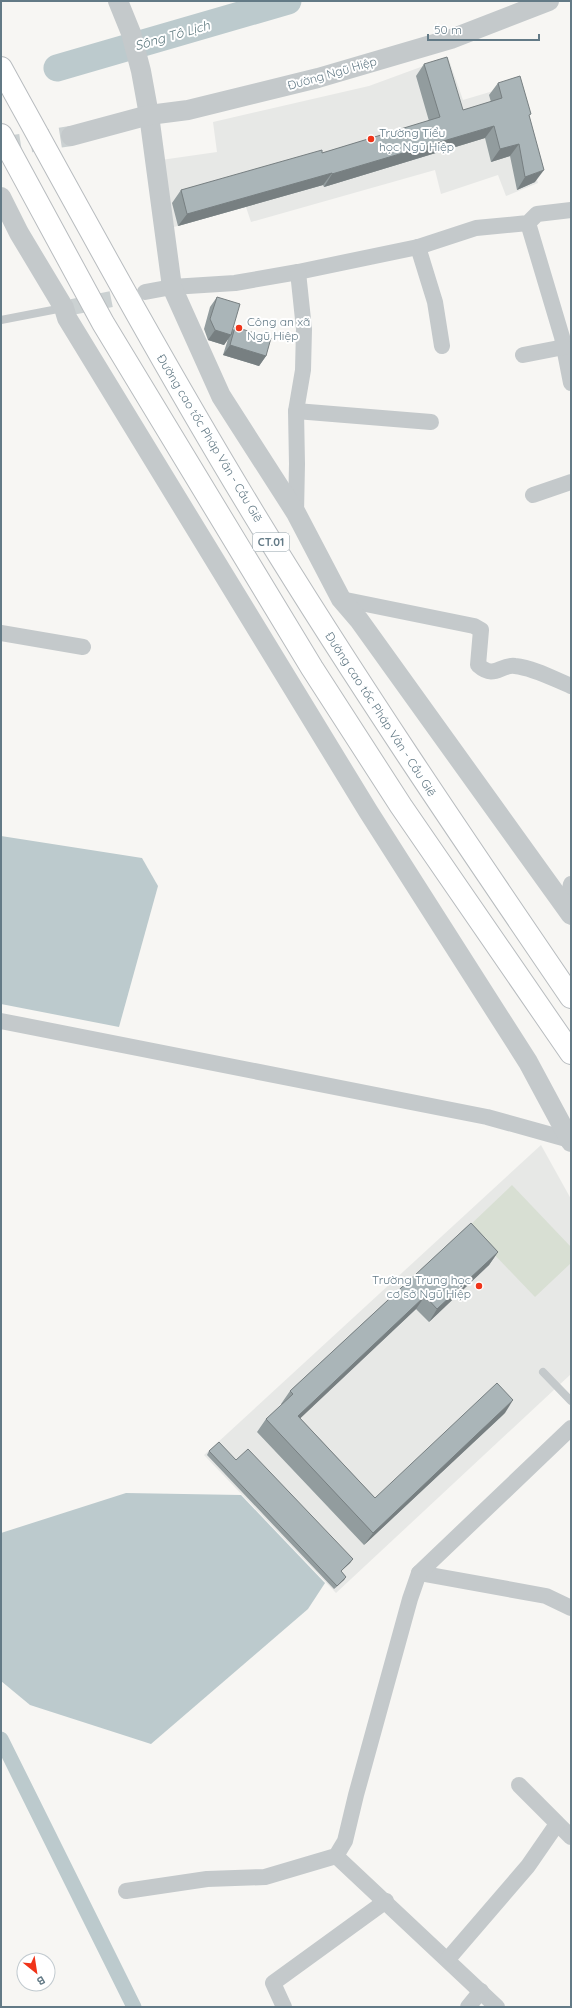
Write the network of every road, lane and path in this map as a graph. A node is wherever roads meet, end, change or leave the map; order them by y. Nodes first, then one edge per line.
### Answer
1 (118, 1) edge
2 (549, 1) edge
3 (1, 68) edge
4 (149, 115) junction
5 (69, 131) tunnel mouth
6 (1, 135) edge
7 (1, 197) edge
8 (571, 210) edge
9 (528, 223) junction
10 (418, 247) junction
11 (298, 272) junction
12 (172, 287) junction
13 (145, 292) tunnel mouth
14 (68, 308) junction
15 (1, 320) edge
16 (442, 346) dead end
17 (564, 347) junction
18 (523, 355) dead end
19 (571, 383) edge
20 (296, 411) junction
21 (430, 422) dead end
22 (571, 482) edge
23 (533, 495) dead end
24 (296, 513) junction
25 (341, 599) junction
26 (1, 633) edge
27 (83, 647) dead end
28 (571, 686) edge
29 (571, 884) edge
30 (568, 911) edge
31 (571, 997) edge
32 (1, 1021) edge
33 (571, 1053) edge
34 (570, 1141) edge
35 (544, 1372) dead end
36 (571, 1401) edge
37 (571, 1428) edge
38 (419, 1573) junction
39 (571, 1608) edge
40 (520, 1785) dead end
41 (557, 1824) junction
42 (571, 1837) edge
43 (336, 1856) junction
44 (126, 1891) dead end
45 (386, 1901) junction
46 (448, 1959) junction
47 (481, 1991) junction
48 (284, 2007) edge
49 (468, 2007) edge
50 (497, 2007) edge

1 - 4 street
2 - 4 street, Đường Ngũ Hiệp
3 - 31 highway, Đường cao tốc Pháp Vân - Cầu Giẽ / CT.01
4 - 5 street, Đường Ngũ Hiệp
4 - 12 street
6 - 33 highway, CT.01
7 - 14 street
8 - 9 street
9 - 10 street
9 - 17 street
10 - 11 street
10 - 16 street
11 - 12 street
11 - 20 street
12 - 13 street
12 - 24 street
14 - 15 lane
14 - 34 street
17 - 18 street
17 - 19 street
20 - 21 street
20 - 24 street
22 - 23 street
24 - 25 street
25 - 28 street
25 - 30 street
26 - 27 street
29 - 30 street
32 - 34 street
35 - 36 lane
37 - 38 street
38 - 39 street
38 - 43 street
40 - 41 street
41 - 42 street
41 - 46 street
43 - 44 street
43 - 45 street
45 - 46 street
45 - 48 street
46 - 47 street
47 - 49 street
47 - 50 street

